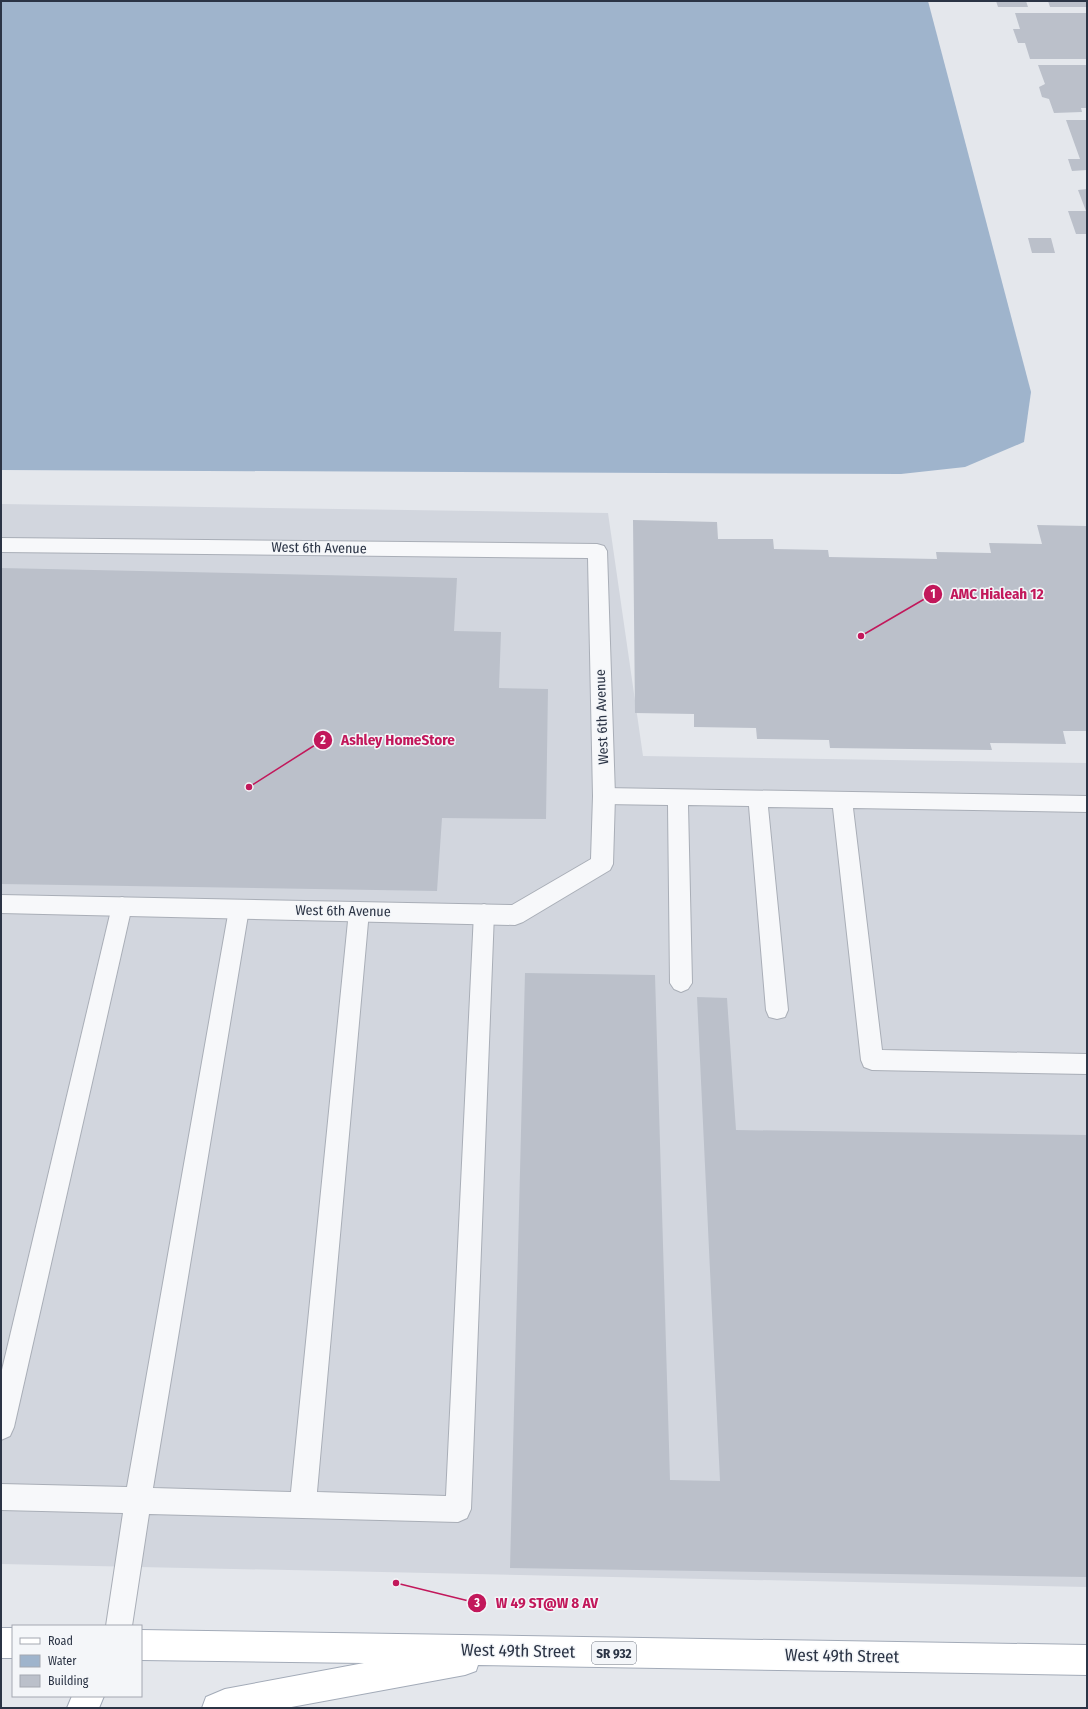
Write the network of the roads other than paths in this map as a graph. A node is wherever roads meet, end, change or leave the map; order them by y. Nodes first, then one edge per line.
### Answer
1 (1, 545) edge
2 (604, 796) junction
3 (678, 797) junction
4 (758, 799) junction
5 (842, 800) junction
6 (1087, 804) edge
7 (1, 904) edge
8 (122, 906) junction
9 (239, 909) junction
10 (360, 911) junction
11 (484, 914) junction
12 (681, 982) dead end
13 (777, 1010) dead end
14 (1087, 1064) edge
15 (1, 1427) edge
16 (1, 1497) edge
17 (138, 1500) junction
18 (303, 1505) junction
19 (119, 1625) edge
20 (1, 1643) edge
21 (12, 1643) edge
22 (142, 1645) edge
23 (512, 1651) junction
24 (1087, 1660) edge
25 (88, 1697) edge
26 (82, 1708) edge
27 (217, 1708) edge

1 - 2 street, West 6th Avenue
2 - 3 lane
2 - 11 street, West 6th Avenue
3 - 4 lane
3 - 12 lane
4 - 5 lane
4 - 13 lane
5 - 6 lane
5 - 14 lane
7 - 8 street, West 6th Avenue
8 - 9 street, West 6th Avenue
8 - 15 lane
9 - 10 street, West 6th Avenue
9 - 17 lane
10 - 11 street, West 6th Avenue
10 - 18 lane
11 - 18 lane
16 - 17 lane
17 - 18 lane
17 - 19 lane
20 - 21 main road
22 - 23 main road, West 49th Street / SR 932
23 - 24 main road, West 49th Street / SR 932
23 - 27 main road
25 - 26 main road

